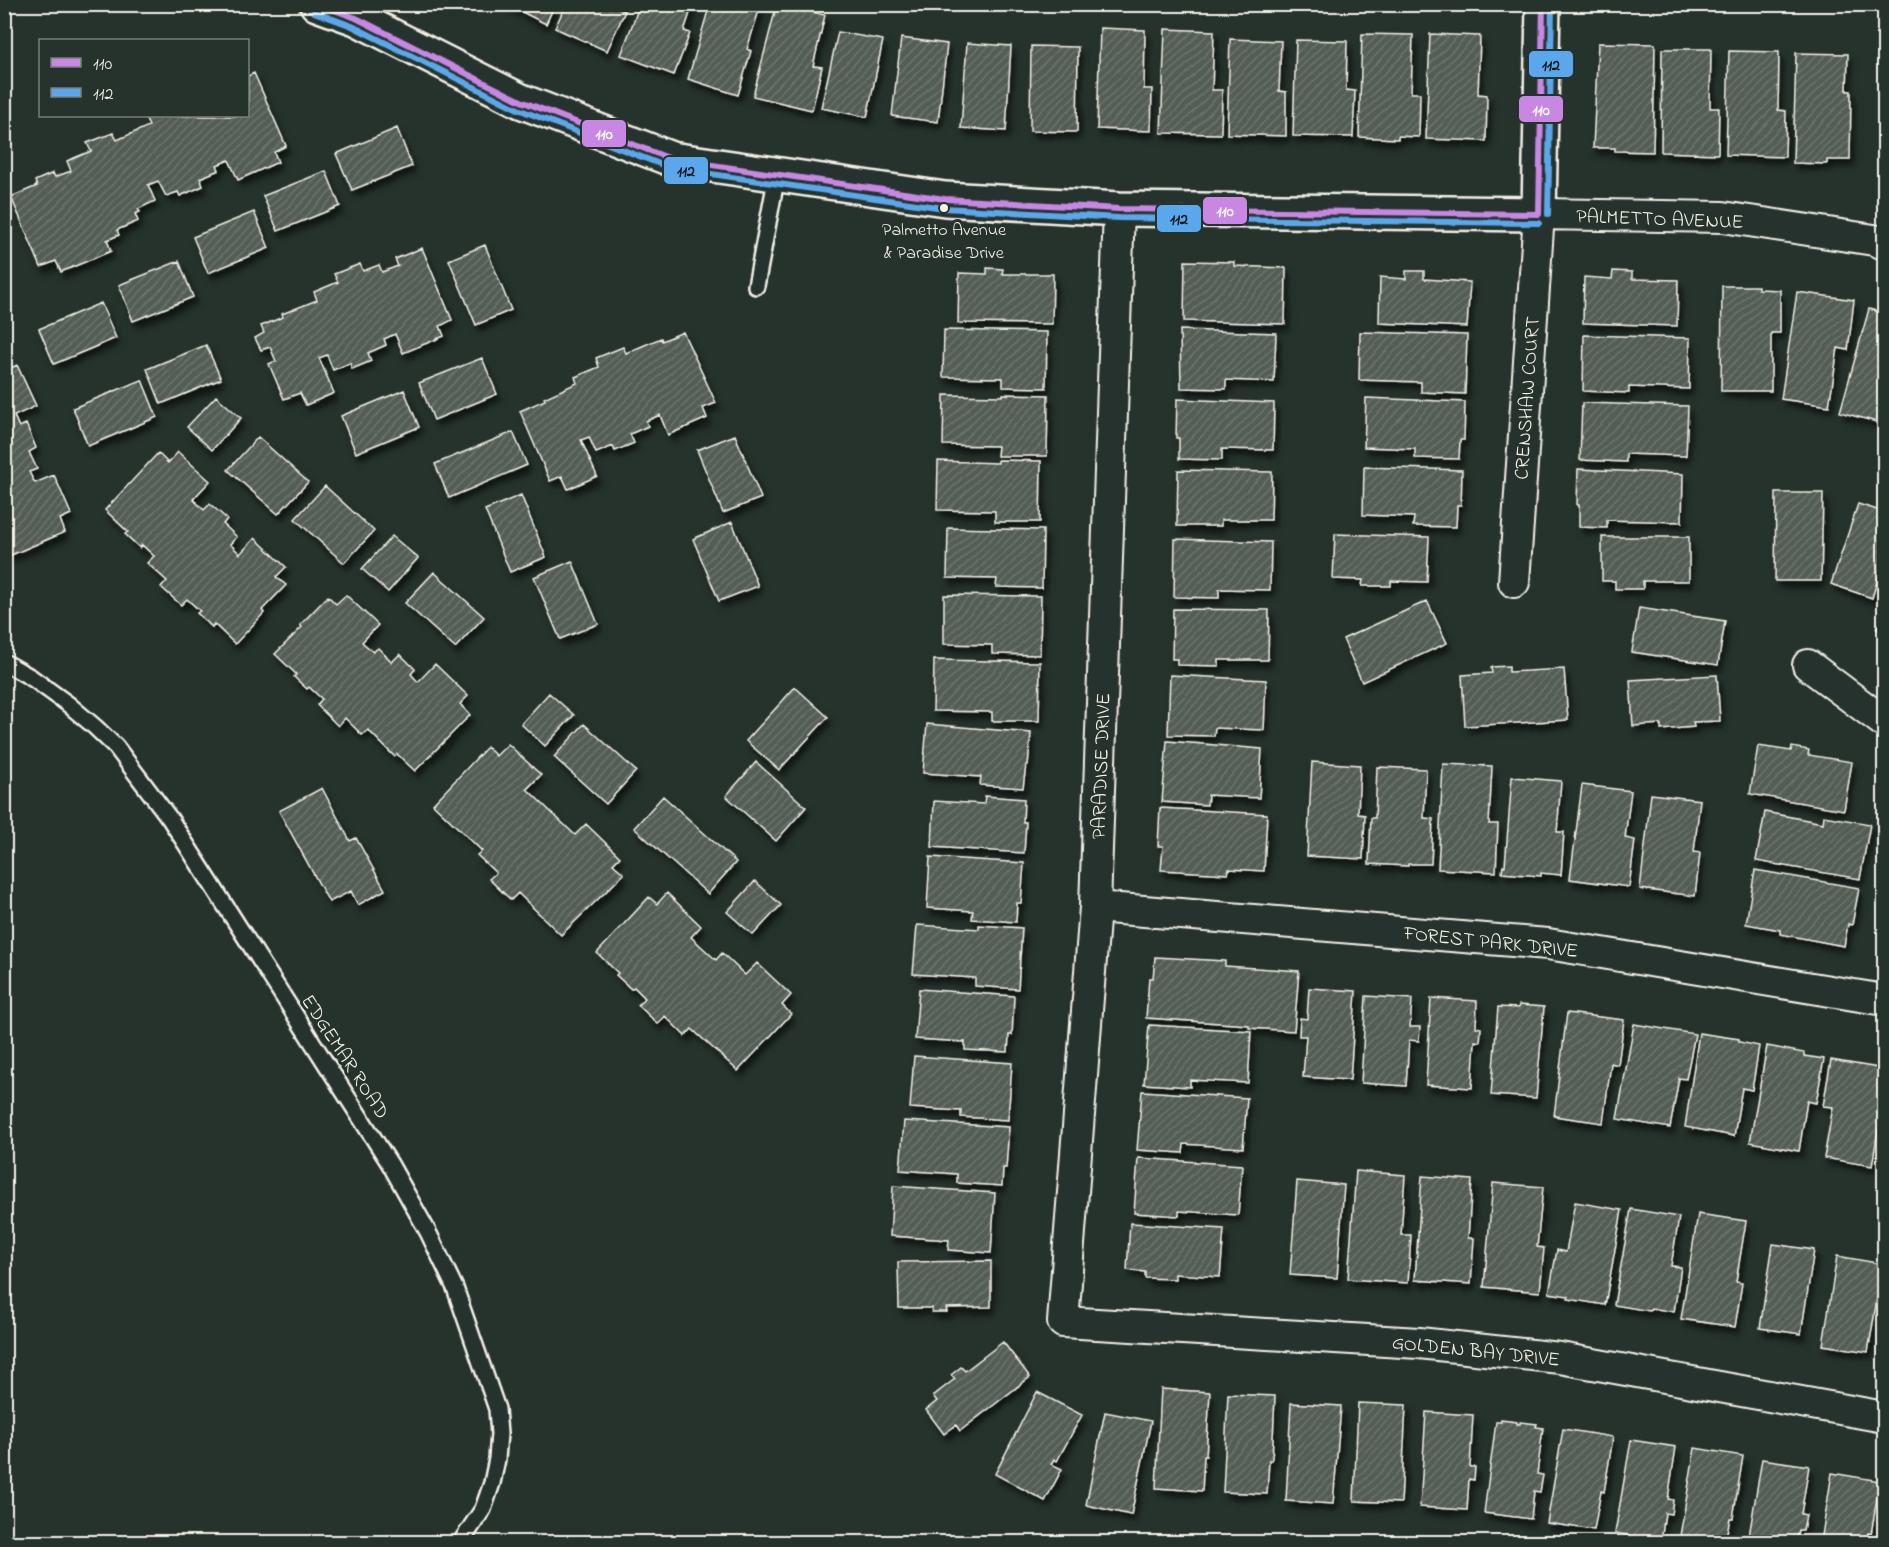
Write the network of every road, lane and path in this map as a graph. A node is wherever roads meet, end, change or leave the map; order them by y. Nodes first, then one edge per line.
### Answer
1 (317, 4) edge
2 (1543, 4) edge
3 (777, 175) junction
4 (1119, 209) junction
5 (1539, 214) junction
6 (1884, 244) edge
7 (756, 286) dead end
8 (1514, 582) dead end
9 (4, 662) edge
10 (1808, 665) dead end
11 (1884, 722) edge
12 (1095, 907) junction
13 (1884, 1000) edge
14 (1064, 1322) joint
15 (1884, 1417) edge
16 (461, 1542) edge

1 - 3 street, PALMETTO AVENUE
2 - 5 street
3 - 4 street, PALMETTO AVENUE
3 - 7 lane
4 - 5 street, PALMETTO AVENUE
4 - 12 street, PARADISE DRIVE
5 - 6 street, PALMETTO AVENUE
5 - 8 street, CRENSHAW COURT
9 - 16 lane, EDGEMAR ROAD
10 - 11 street
12 - 13 street, FOREST PARK DRIVE
12 - 14 street, PARADISE DRIVE
14 - 15 street, GOLDEN BAY DRIVE

